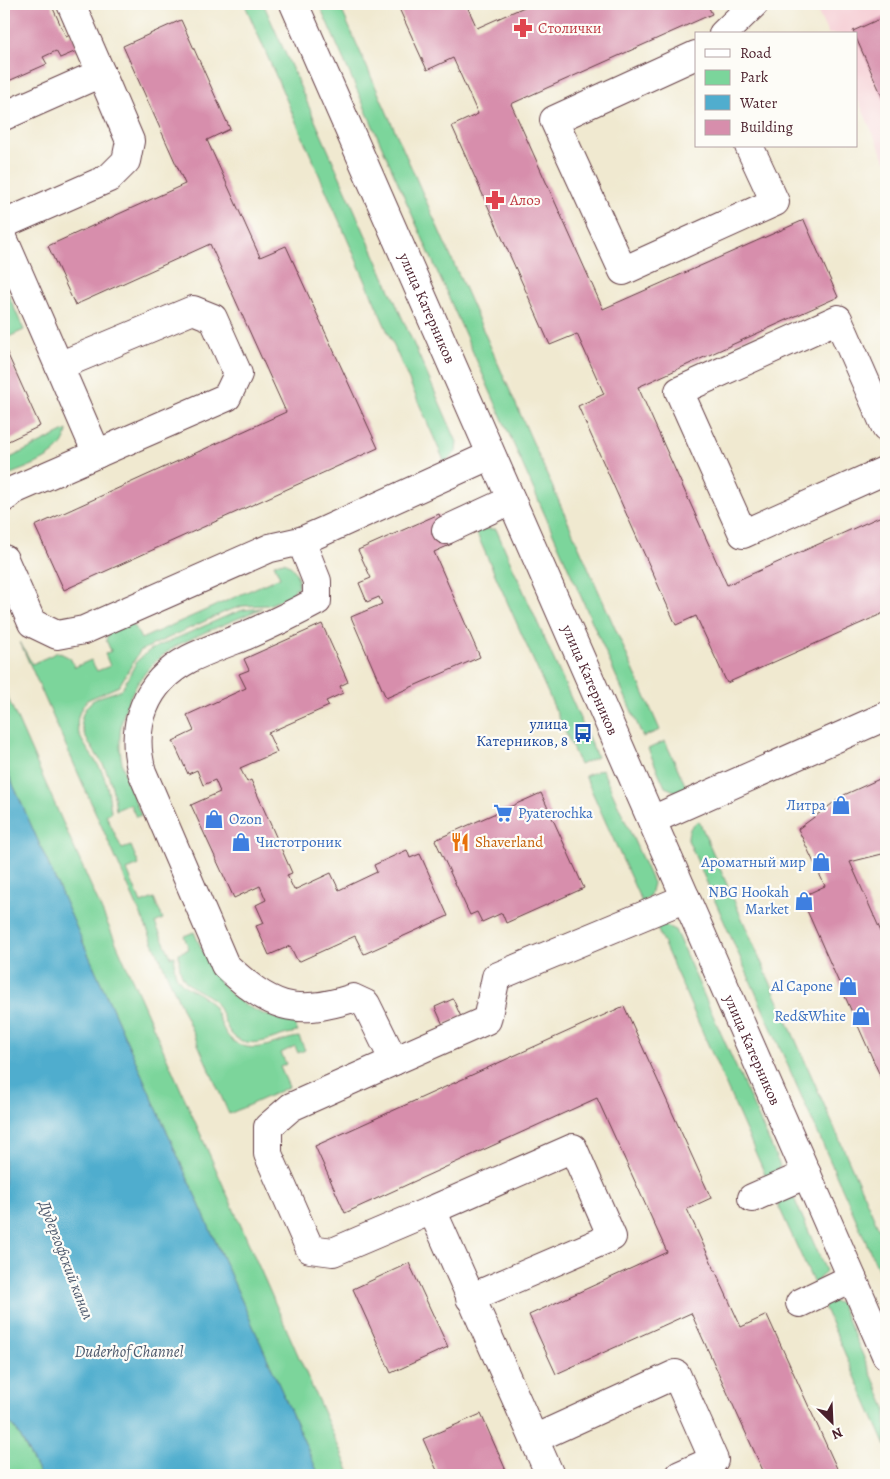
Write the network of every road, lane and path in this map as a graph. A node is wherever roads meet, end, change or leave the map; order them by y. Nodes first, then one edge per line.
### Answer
1 (71, 4) edge
2 (294, 4) edge
3 (754, 4) edge
4 (725, 32) edge
5 (695, 55) edge
6 (101, 73) junction
7 (4, 116) edge
8 (750, 148) edge
9 (4, 224) edge
10 (4, 240) edge
11 (58, 366) junction
12 (886, 428) edge
13 (97, 454) junction
14 (491, 454) junction
15 (886, 470) edge
16 (4, 498) edge
17 (512, 500) junction
18 (446, 530) dead end
19 (301, 541) junction
20 (4, 559) edge
21 (886, 716) edge
22 (652, 820) junction
23 (686, 898) junction
24 (394, 1061) junction
25 (807, 1174) junction
26 (752, 1198) dead end
27 (432, 1210) junction
28 (852, 1278) junction
29 (470, 1298) junction
30 (800, 1303) dead end
31 (886, 1355) edge
32 (534, 1439) junction
33 (550, 1475) edge
34 (680, 1475) edge

1 - 6 street
2 - 14 street, улица Катерников
3 - 4 street
5 - 8 street
6 - 7 street
6 - 9 street
10 - 11 street
11 - 13 street
11 - 13 street
12 - 15 street
13 - 16 street
14 - 17 street, улица Катерников
14 - 19 street
17 - 18 street
17 - 22 street, улица Катерников
19 - 20 street
19 - 24 street
21 - 22 street
22 - 23 street, улица Катерников
23 - 24 street
23 - 25 street, улица Катерников
24 - 27 street
25 - 26 street
25 - 28 street, улица Катерников
27 - 29 street
27 - 29 street
28 - 30 street
28 - 31 street, улица Катерников
29 - 32 street
32 - 33 street
32 - 34 street

